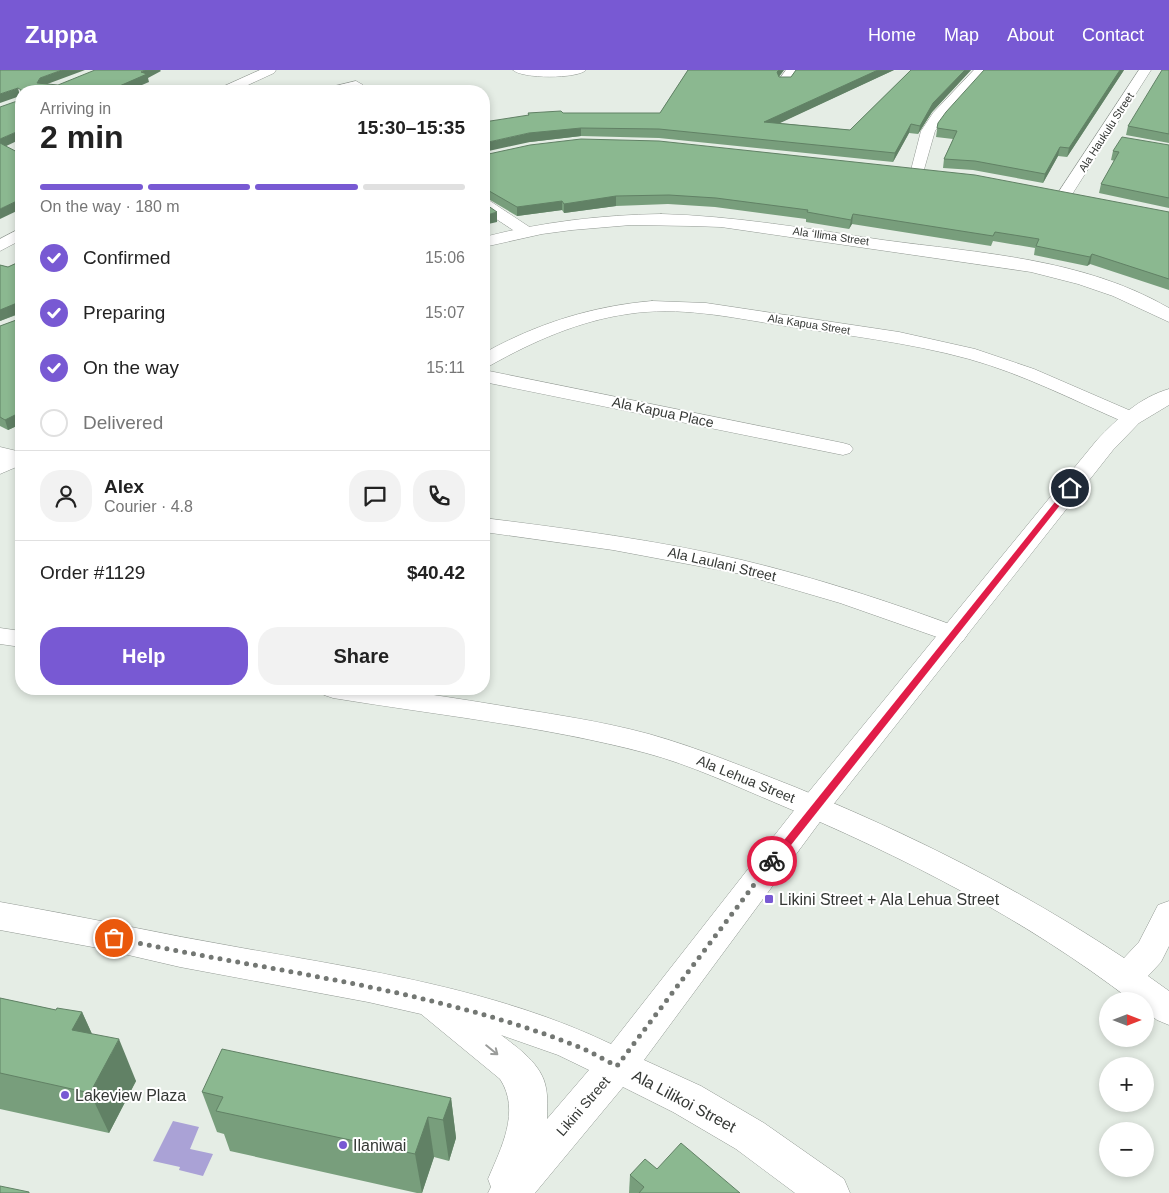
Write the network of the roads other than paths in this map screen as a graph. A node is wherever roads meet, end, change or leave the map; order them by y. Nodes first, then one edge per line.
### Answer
1 (270, 70) edge
2 (519, 70) edge
3 (580, 70) edge
4 (793, 70) edge
5 (981, 70) edge
6 (1145, 70) edge
7 (784, 82) edge
8 (238, 85) edge
9 (1104, 137) junction
10 (1121, 140) edge
11 (899, 168) edge
12 (1047, 190) edge
13 (1066, 193) junction
14 (1084, 197) edge
15 (490, 208) edge
16 (524, 231) junction
17 (15, 237) edge
18 (490, 240) edge
19 (0, 246) edge
20 (1169, 316) edge
21 (490, 358) edge
22 (490, 377) edge
23 (1169, 396) edge
24 (1131, 418) junction
25 (843, 449) dead end
26 (490, 526) edge
27 (954, 635) junction
28 (0, 636) edge
29 (15, 638) edge
30 (371, 695) edge
31 (814, 807) junction
32 (1169, 914) edge
33 (0, 916) edge
34 (1127, 977) junction
35 (425, 999) junction
36 (1169, 1010) edge
37 (617, 1066) junction
38 (501, 1193) edge
39 (509, 1193) edge
40 (829, 1193) edge

1 - 8 street
2 - 3 street
4 - 7 street
5 - 11 street
6 - 9 street, Ala Haukulu Street
9 - 10 street
9 - 13 street, Ala Haukulu Street
12 - 13 street
13 - 14 street
15 - 16 street
16 - 18 street, Ala ʻIlima Street
16 - 20 street, Ala ʻIlima Street
17 - 19 street
21 - 24 street, Ala Kapua Street
22 - 25 street, Ala Kapua Place
23 - 24 street, Likini Street
24 - 27 street, Likini Street
26 - 27 street, Ala Laulani Street
27 - 31 street, Likini Street
28 - 29 street
30 - 31 street, Ala Lehua Street
31 - 34 street, Ala Lehua Street
31 - 37 street, Likini Street
32 - 34 street
33 - 35 street, Ala Lilikoi Street
34 - 36 street, Ala Lehua Street
35 - 37 street, Ala Lilikoi Street
35 -> 38 street
37 - 39 street, Likini Street
37 - 40 street, Ala Lilikoi Street

